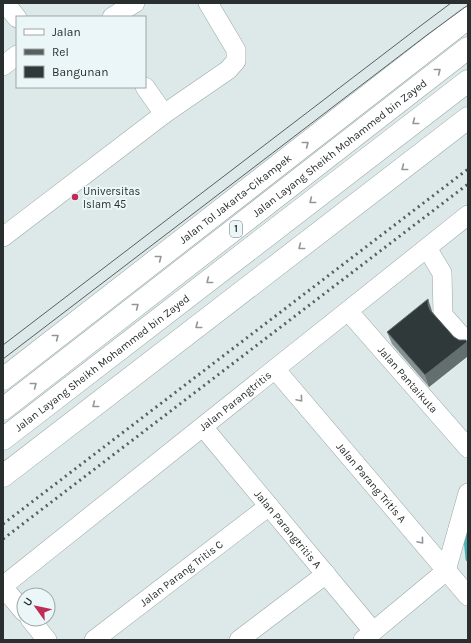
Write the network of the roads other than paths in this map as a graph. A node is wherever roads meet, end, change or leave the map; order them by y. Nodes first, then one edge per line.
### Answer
1 (5, 3) edge
2 (135, 3) edge
3 (208, 3) edge
4 (114, 16) edge
5 (16, 17) edge
6 (468, 18) edge
7 (468, 48) edge
8 (16, 56) edge
9 (3, 66) edge
10 (468, 81) edge
11 (146, 88) edge
12 (164, 114) junction
13 (468, 118) edge
14 (468, 215) edge
15 (3, 237) edge
16 (427, 248) junction
17 (348, 311) junction
18 (467, 342) edge
19 (275, 369) junction
20 (3, 378) edge
21 (3, 409) edge
22 (203, 426) junction
23 (3, 439) edge
24 (468, 448) edge
25 (3, 476) edge
26 (468, 493) edge
27 (269, 506) junction
28 (446, 571) junction
29 (326, 574) junction
30 (3, 586) edge
31 (468, 596) edge
32 (16, 602) edge
33 (36, 627) edge
34 (368, 636) edge
35 (47, 640) edge
36 (94, 640) edge
37 (239, 640) edge

1 - 5 street
2 - 4 street
3 - 12 street
20 -> 6 highway, Jalan Tol Jakarta–Cikampek / 1
21 -> 7 highway, Jalan Layang Sheikh Mohammed bin Zayed / 1
8 - 9 street
10 -> 23 highway, Jalan Layang Sheikh Mohammed bin Zayed / 1
11 - 12 street
12 - 15 street
13 -> 25 highway
14 - 16 street, Jalan Parangtritis
16 - 17 street, Jalan Parangtritis
16 - 18 street
17 - 19 street, Jalan Parangtritis
17 - 24 street, Jalan Pantaikuta
19 - 22 street, Jalan Parangtritis
19 -> 28 street, Jalan Parang Tritis A
22 - 27 street, Jalan Parangtritis A
22 - 30 street, Jalan Parangtritis
26 - 28 street
27 - 29 street, Jalan Parangtritis A
27 - 36 street, Jalan Parang Tritis C
28 - 31 street, Jalan Parang Tritis A
28 - 34 street
29 - 34 street, Jalan Parangtritis A
29 - 37 street
30 - 32 street
33 - 35 street

